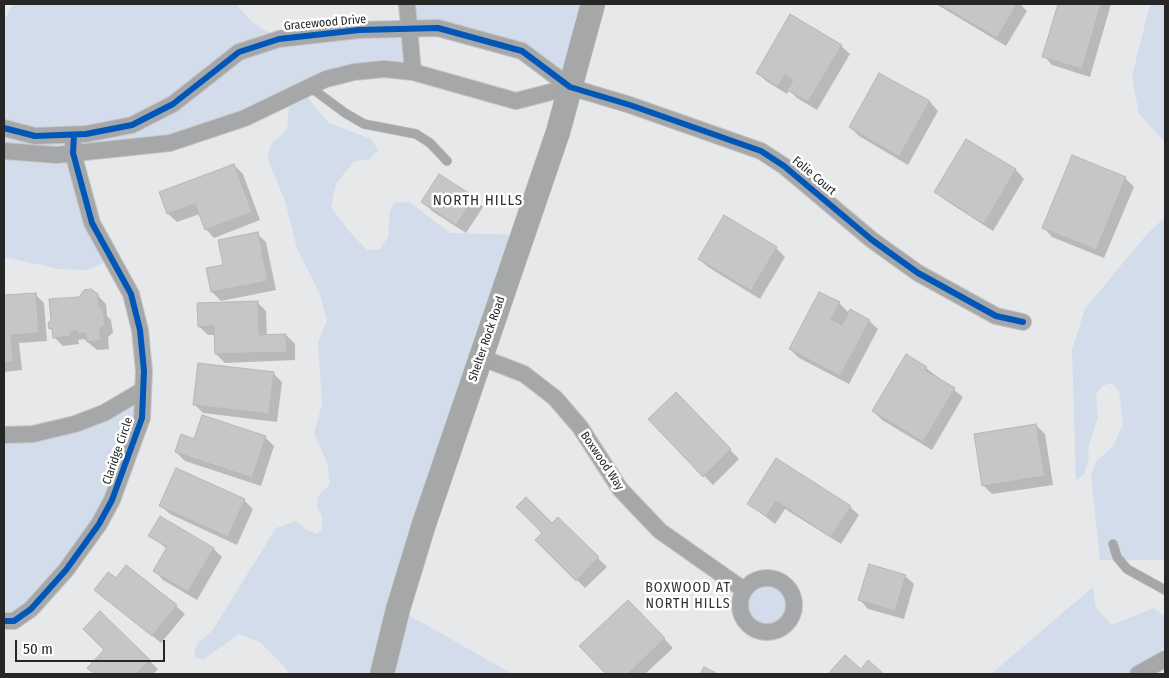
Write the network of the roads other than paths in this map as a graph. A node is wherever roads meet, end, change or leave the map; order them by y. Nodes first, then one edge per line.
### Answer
1 (407, 4) edge
2 (593, 4) edge
3 (408, 29) junction
4 (414, 72) junction
5 (570, 86) junction
6 (310, 87) junction
7 (4, 128) edge
8 (74, 135) junction
9 (4, 151) edge
10 (73, 154) junction
11 (447, 161) dead end
12 (1023, 322) dead end
13 (480, 357) junction
14 (143, 390) junction
15 (4, 435) edge
16 (1113, 544) dead end
17 (744, 590) dead end
18 (1165, 590) edge
19 (4, 621) edge
20 (1165, 659) edge
21 (382, 674) edge
22 (1138, 674) edge

1 - 3 street
2 - 5 main road, Shelter Rock Road
3 - 4 street
3 - 5 street, Gracewood Drive
3 - 8 street, Gracewood Drive
4 - 5 street
4 - 6 street
5 - 12 street, Folie Court
5 - 13 main road, Shelter Rock Road
6 - 10 street
6 - 11 lane
7 - 8 street, Gracewood Drive
8 - 10 street, Claridge Circle
9 - 10 street
10 - 14 street, Claridge Circle
13 - 17 street, Boxwood Way
13 - 21 main road, Shelter Rock Road
14 - 15 street, Claridge Circle
14 - 19 street, Claridge Circle
16 - 18 lane
20 - 22 street

